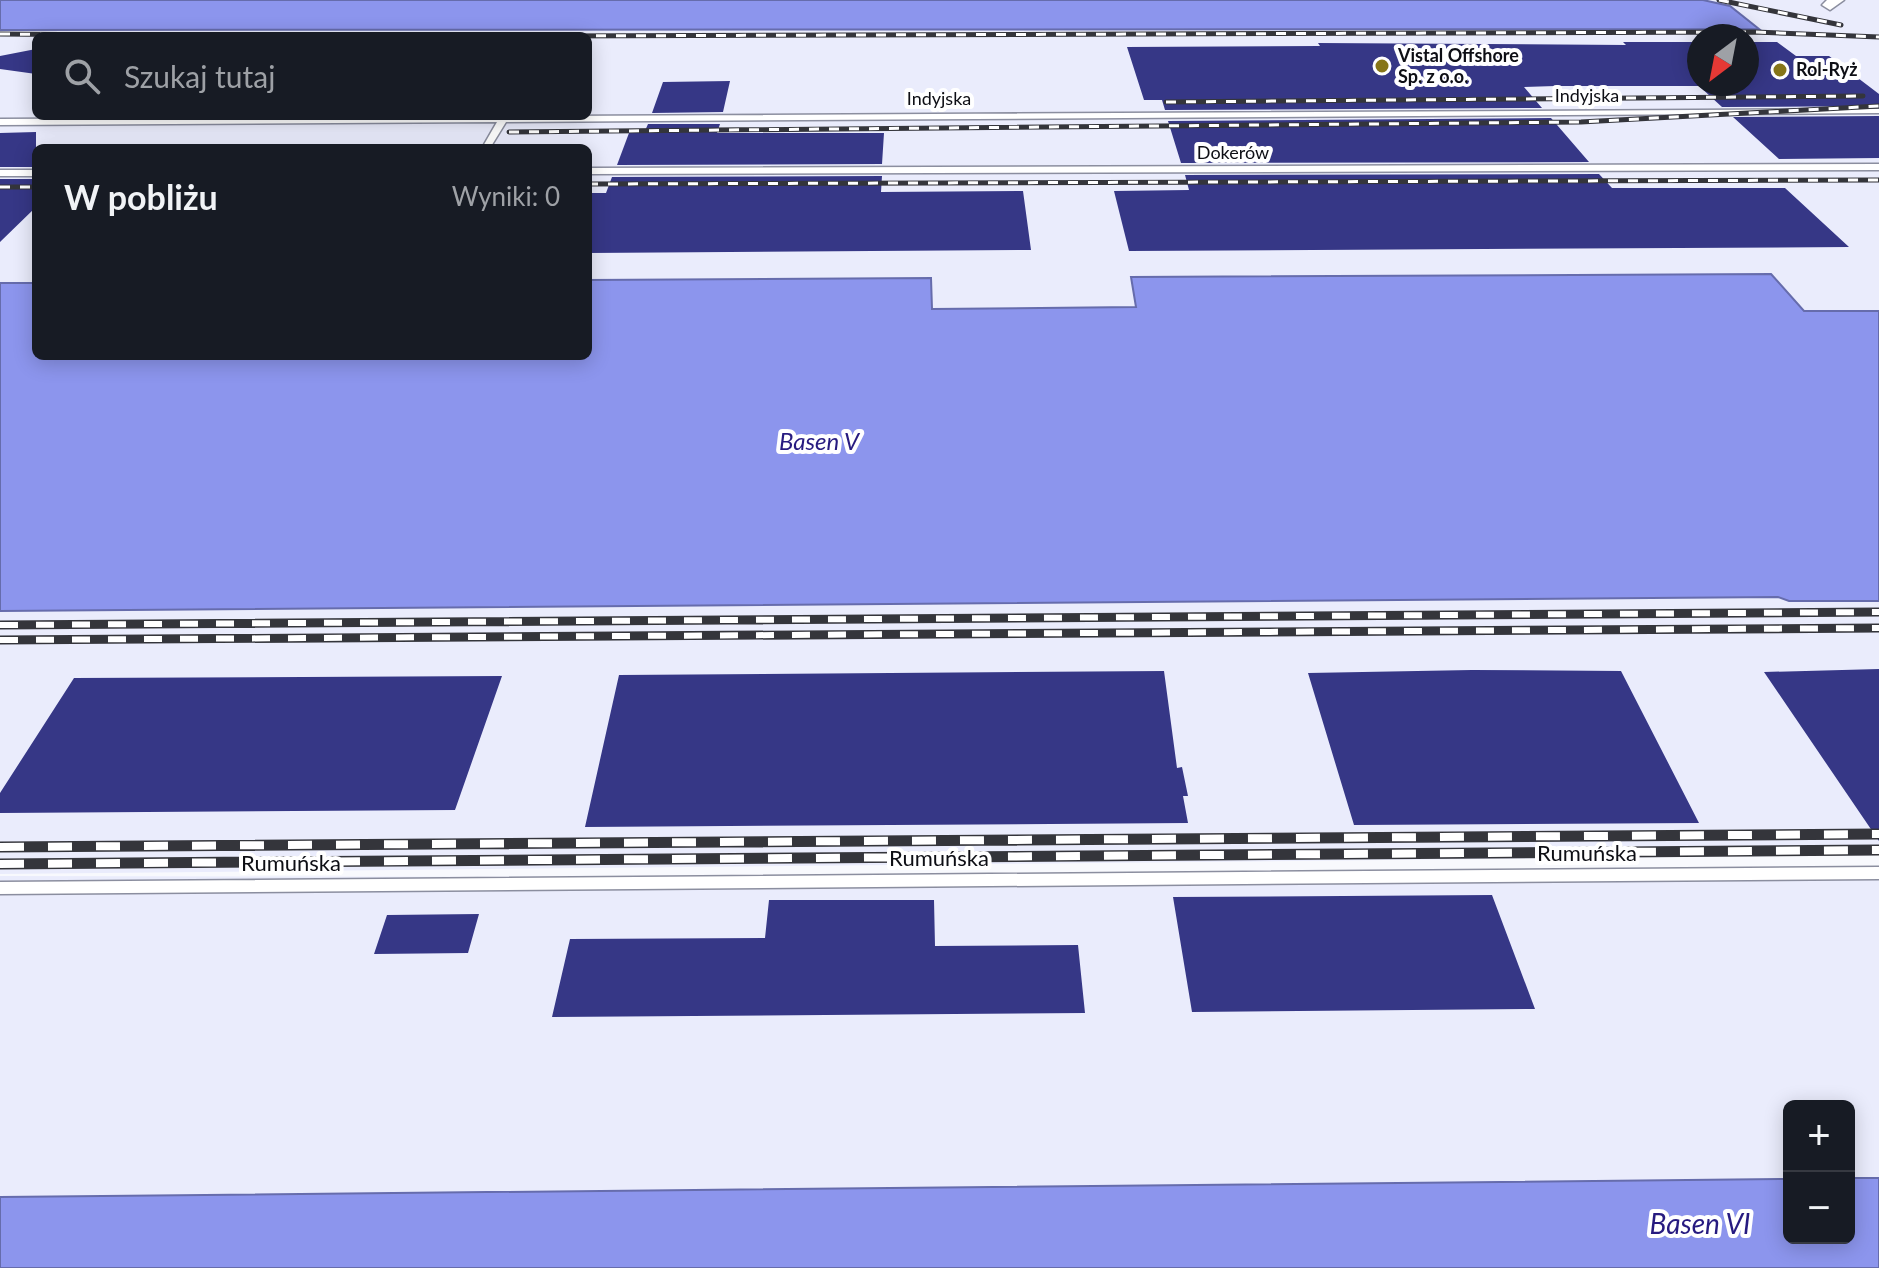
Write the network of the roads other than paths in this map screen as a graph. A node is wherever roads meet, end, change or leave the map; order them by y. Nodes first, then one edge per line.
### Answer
1 (1879, 111) edge
2 (592, 118) edge
3 (335, 120) edge
4 (502, 120) edge
5 (0, 122) edge
6 (488, 144) edge
7 (1879, 167) edge
8 (592, 171) edge
9 (0, 173) edge
10 (32, 173) edge
11 (1879, 873) edge
12 (0, 888) edge

1 - 2 lane, Indyjska
3 - 5 lane, Indyjska
4 - 6 lane
7 - 8 lane, Dokerów
9 - 10 lane
11 - 12 lane, Rumuńska

